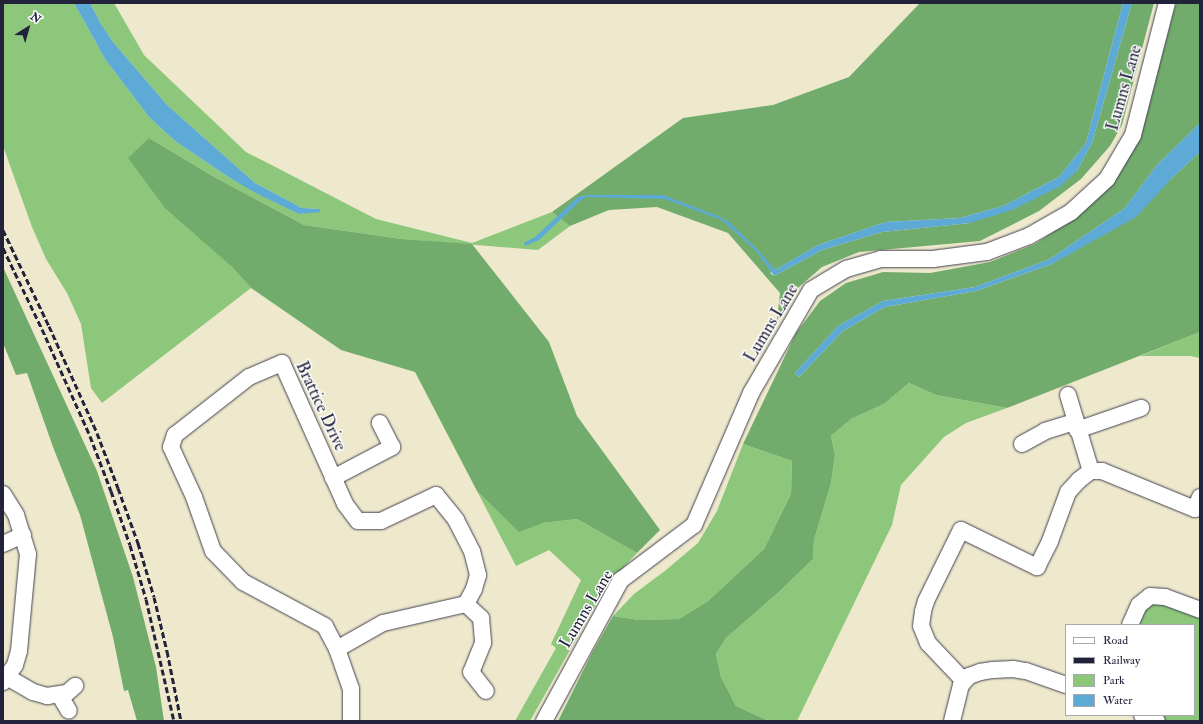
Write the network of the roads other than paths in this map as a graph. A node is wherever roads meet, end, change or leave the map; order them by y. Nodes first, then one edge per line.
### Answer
1 (1167, 3) edge
2 (1068, 395) dead end
3 (1141, 408) dead end
4 (380, 423) dead end
5 (1076, 426) junction
6 (1022, 444) dead end
7 (1091, 472) junction
8 (333, 478) junction
9 (3, 494) edge
10 (1200, 497) edge
11 (23, 535) junction
12 (3, 544) edge
13 (466, 604) junction
14 (1200, 610) edge
15 (1130, 624) edge
16 (337, 649) junction
17 (5, 680) edge
18 (964, 680) junction
19 (1065, 685) edge
20 (75, 686) dead end
21 (486, 691) dead end
22 (60, 696) junction
23 (69, 711) dead end
24 (351, 721) edge
25 (544, 721) edge
26 (952, 721) edge

1 - 25 street, Lumns Lane
2 - 5 street
3 - 5 street
4 - 8 street
5 - 6 street
5 - 7 street
7 - 10 street
7 - 18 street
8 - 13 street, Brattice Drive
8 - 16 street, Brattice Drive
9 - 11 street
11 - 12 street
11 - 17 street
13 - 16 street
13 - 21 street
14 - 15 street
16 - 24 street, Brattice Drive
17 - 22 street
18 - 19 street
18 - 26 street
20 - 22 street
22 - 23 street

